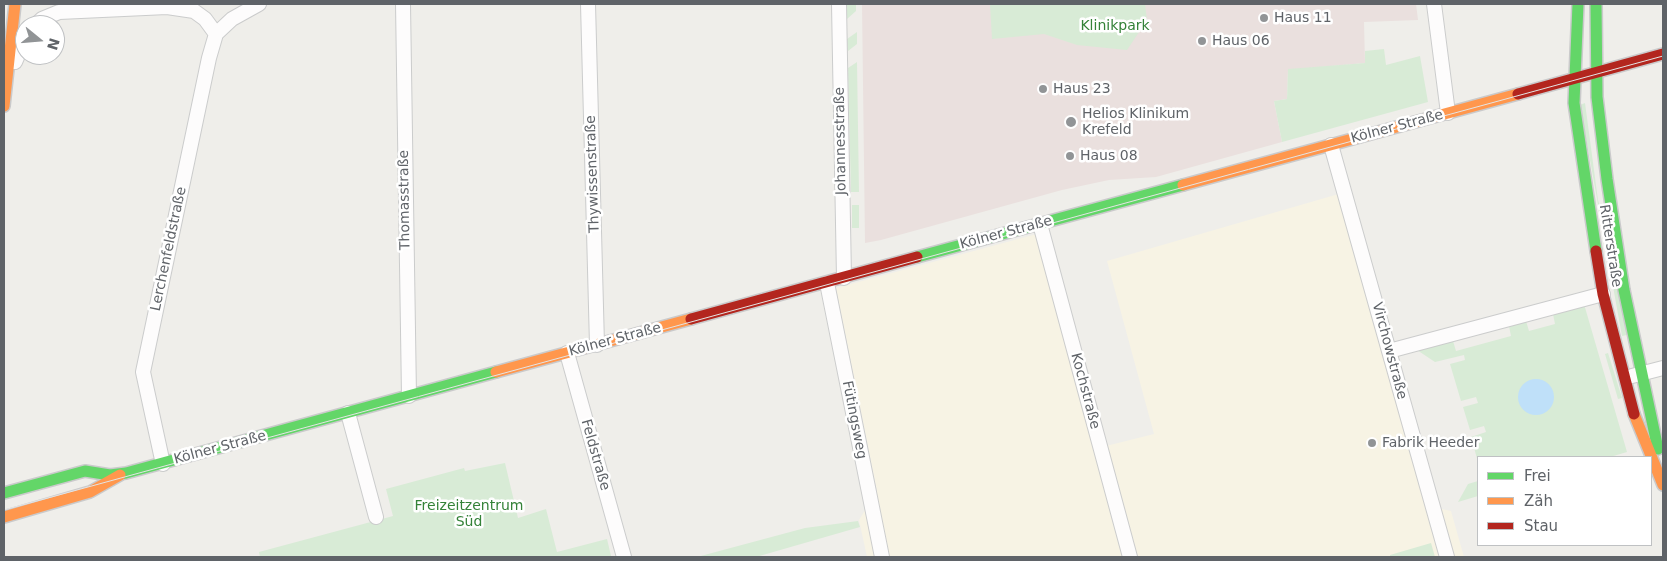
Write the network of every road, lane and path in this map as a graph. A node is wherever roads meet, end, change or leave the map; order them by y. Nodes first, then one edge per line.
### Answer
1 (15, 4) edge
2 (258, 4) edge
3 (403, 4) edge
4 (588, 4) edge
5 (839, 4) edge
6 (1434, 4) edge
7 (1578, 4) edge
8 (1596, 4) edge
9 (53, 15) edge
10 (216, 34) junction
11 (1663, 54) edge
12 (15, 63) edge
13 (1595, 72) junction
14 (1573, 78) junction
15 (8, 79) junction
16 (4, 106) edge
17 (1448, 113) junction
18 (1331, 145) junction
19 (1040, 224) junction
20 (844, 278) junction
21 (827, 282) junction
22 (1603, 294) junction
23 (597, 345) junction
24 (1388, 352) junction
25 (567, 353) junction
26 (1663, 368) edge
27 (1640, 374) junction
28 (1622, 378) junction
29 (409, 396) junction
30 (348, 413) junction
31 (1651, 456) edge
32 (1652, 457) edge
33 (163, 464) junction
34 (120, 475) junction
35 (1663, 484) edge
36 (4, 493) edge
37 (4, 517) edge
38 (376, 517) dead end
39 (624, 557) edge
40 (882, 557) edge
41 (1130, 557) edge
42 (1447, 557) edge

1 - 15 main road
2 - 10 street
3 - 29 street, Thomasstraße
4 - 23 street, Thywissenstraße
5 - 20 street, Johannesstraße
6 - 17 street
7 - 14 main road, Ritterstraße
8 - 13 main road, Ritterstraße
9 - 10 street
10 - 33 street, Lerchenfeldstraße
11 - 13 main road, Kölner Straße
12 - 15 street
13 - 14 main road, Kölner Straße
13 - 27 main road, Ritterstraße
14 - 17 main road, Kölner Straße
14 - 22 main road, Ritterstraße
15 - 16 main road
17 - 18 main road, Kölner Straße
18 - 19 main road, Kölner Straße
18 - 24 street, Virchowstraße
19 - 20 main road, Kölner Straße
19 - 41 street, Kochstraße
20 - 21 main road, Kölner Straße
21 - 23 main road, Kölner Straße
21 - 40 street, Fütingsweg
22 - 24 street
22 - 28 main road, Ritterstraße
23 - 25 main road, Kölner Straße
24 - 42 street, Virchowstraße
25 - 29 main road, Kölner Straße
25 - 39 street, Feldstraße
26 - 27 street
27 - 28 street
27 - 35 main road, Ritterstraße
28 - 31 main road, Ritterstraße
29 - 30 main road, Kölner Straße
30 - 33 main road, Kölner Straße
30 - 38 street
32 - 35 main road, Ritterstraße
33 - 34 main road, Kölner Straße
34 - 36 main road, Kölner Straße
34 - 37 main road, Kölner Straße

